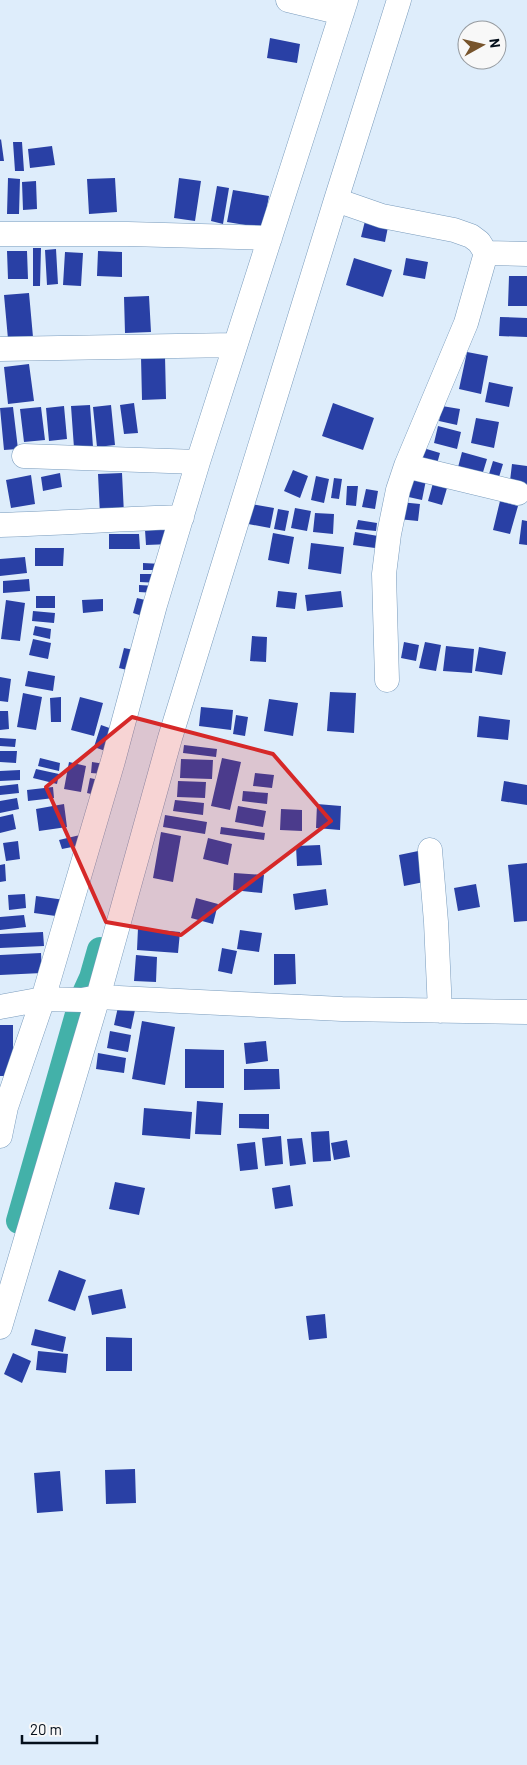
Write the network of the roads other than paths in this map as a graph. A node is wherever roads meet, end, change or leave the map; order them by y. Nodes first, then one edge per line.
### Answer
1 (288, 0) edge
2 (399, 0) edge
3 (344, 6) edge
4 (336, 200) junction
5 (0, 234) edge
6 (270, 238) junction
7 (486, 252) junction
8 (527, 254) edge
9 (235, 345) junction
10 (0, 349) edge
11 (24, 456) dead end
12 (198, 462) junction
13 (406, 466) junction
14 (518, 493) dead end
15 (182, 517) junction
16 (0, 525) edge
17 (387, 680) dead end
18 (430, 850) dead end
19 (98, 997) junction
20 (43, 999) junction
21 (0, 1007) edge
22 (440, 1011) junction
23 (527, 1012) edge
24 (0, 1136) edge
25 (0, 1328) edge

1 - 3 street
2 - 4 street
3 - 6 street
4 - 7 street
4 - 19 street
5 - 6 street
6 - 9 street
7 - 8 street
7 - 13 street
9 - 10 street
9 - 12 street
11 - 12 street
12 - 15 street
13 - 14 street
13 - 17 street
15 - 16 street
15 - 20 street
18 - 22 street
19 - 20 street
19 - 22 street
19 - 25 street
20 - 21 street
20 - 24 street
22 - 23 street

